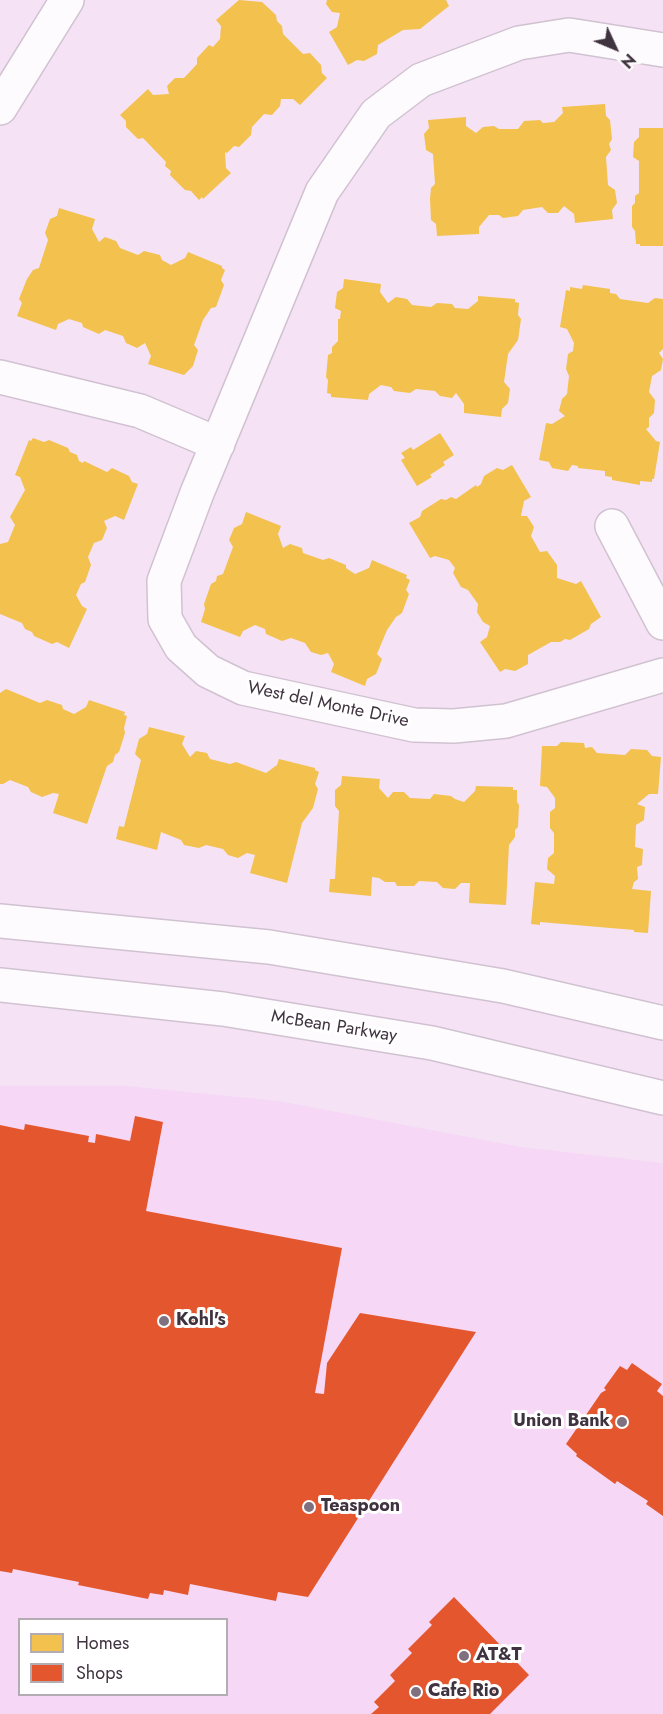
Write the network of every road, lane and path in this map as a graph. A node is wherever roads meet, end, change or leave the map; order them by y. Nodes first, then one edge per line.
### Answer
1 (52, 5) edge
2 (663, 50) edge
3 (0, 108) edge
4 (0, 378) edge
5 (218, 444) junction
6 (612, 526) dead end
7 (663, 623) edge
8 (663, 675) edge
9 (0, 921) edge
10 (0, 985) edge
11 (663, 1023) edge
12 (663, 1098) edge

1 - 3 street
2 - 5 street, West del Monte Drive
4 - 5 street
5 - 8 street, West del Monte Drive
6 - 7 street
9 - 11 street
10 - 12 street, McBean Parkway

